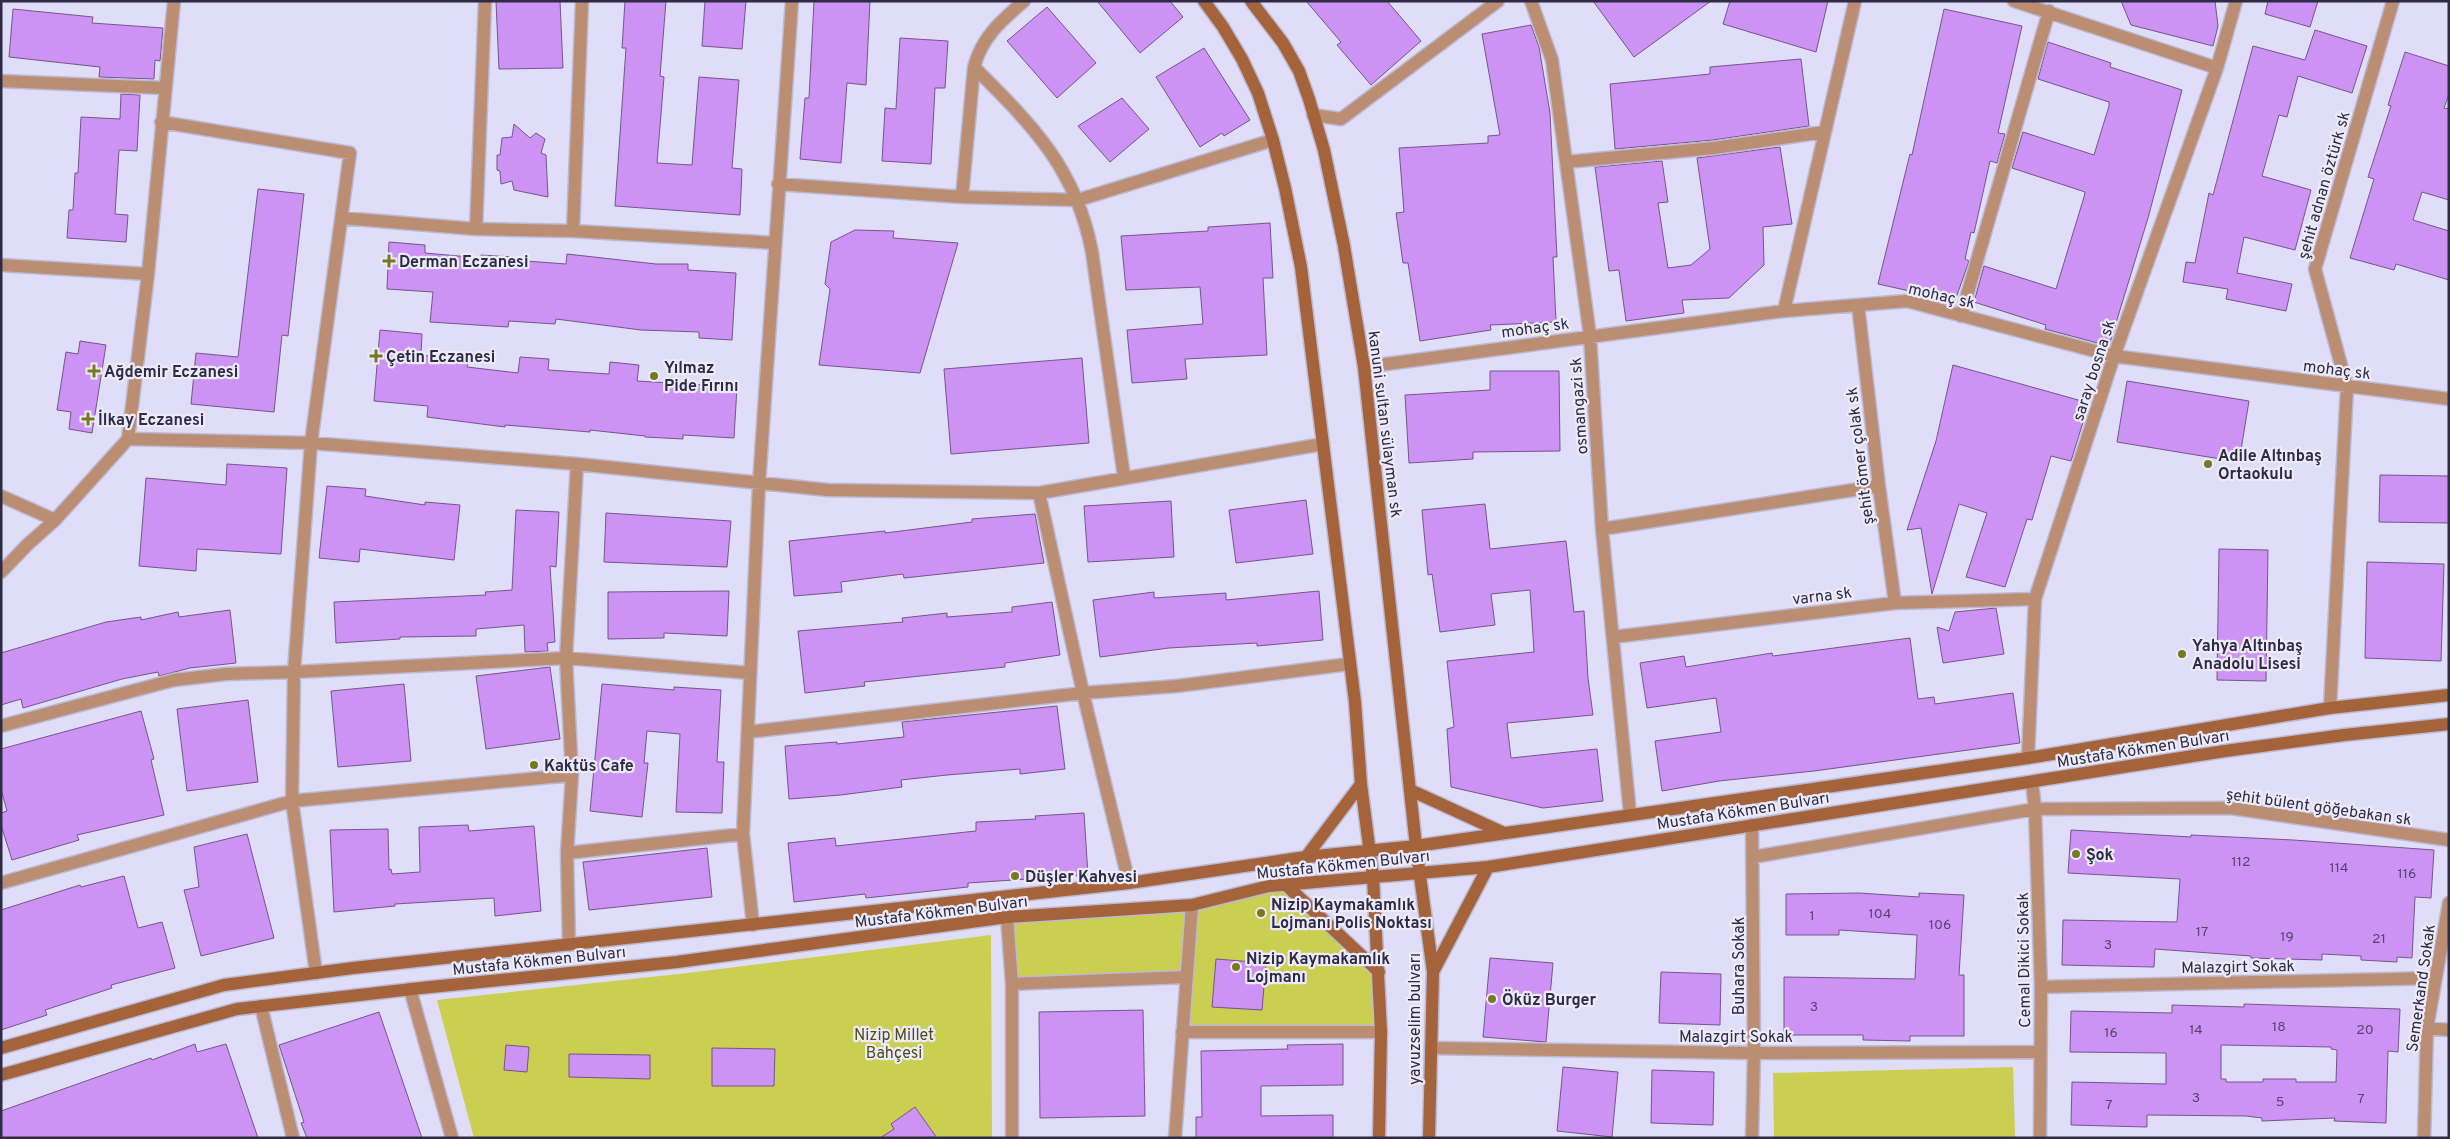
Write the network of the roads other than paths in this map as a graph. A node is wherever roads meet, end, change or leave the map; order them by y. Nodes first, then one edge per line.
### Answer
1 (174, 1) edge
2 (485, 1) edge
3 (582, 1) edge
4 (792, 1) edge
5 (1024, 1) edge
6 (1204, 1) edge
7 (1251, 1) edge
8 (1498, 1) edge
9 (1531, 1) edge
10 (1855, 1) edge
11 (2014, 1) edge
12 (2236, 1) edge
13 (2392, 1) edge
14 (2049, 11) junction
15 (974, 67) junction
16 (2217, 68) junction
17 (1, 81) edge
18 (164, 88) junction
19 (1314, 115) junction
20 (161, 122) junction
21 (1824, 132) junction
22 (1274, 140) junction
23 (1566, 162) junction
24 (778, 184) junction
25 (962, 197) junction
26 (1078, 200) junction
27 (342, 218) junction
28 (476, 229) junction
29 (573, 231) junction
30 (775, 243) junction
31 (1, 265) edge
32 (148, 274) junction
33 (1858, 305) junction
34 (1784, 311) junction
35 (1961, 316) junction
36 (1590, 336) junction
37 (2114, 356) junction
38 (1364, 367) junction
39 (2348, 387) junction
40 (2449, 399) edge
41 (128, 439) junction
42 (311, 443) junction
43 (1323, 444) junction
44 (578, 464) junction
45 (1124, 477) junction
46 (759, 484) junction
47 (1879, 486) junction
48 (1039, 493) junction
49 (1, 496) edge
50 (56, 520) junction
51 (1602, 529) junction
52 (1, 572) edge
53 (2035, 599) junction
54 (1895, 603) junction
55 (1613, 636) junction
56 (566, 658) junction
57 (1349, 664) junction
58 (294, 672) junction
59 (750, 673) junction
60 (1083, 692) junction
61 (2449, 695) edge
62 (2330, 708) junction
63 (2449, 724) edge
64 (1, 726) edge
65 (748, 732) junction
66 (2028, 758) junction
67 (572, 775) junction
68 (2032, 782) junction
69 (1361, 784) junction
70 (1410, 790) junction
71 (292, 802) junction
72 (2036, 809) junction
73 (1630, 814) junction
74 (1752, 825) junction
75 (1504, 833) junction
76 (743, 834) junction
77 (2449, 840) edge
78 (1416, 846) junction
79 (1368, 850) junction
80 (567, 853) junction
81 (1306, 857) junction
82 (1753, 857) junction
83 (1488, 867) junction
84 (1420, 872) junction
85 (1374, 877) junction
86 (1, 883) edge
87 (1130, 883) junction
88 (1286, 885) junction
89 (2449, 903) edge
90 (1192, 905) junction
91 (1007, 917) junction
92 (753, 925) junction
93 (569, 944) junction
94 (1379, 972) junction
95 (1433, 972) junction
96 (316, 973) junction
97 (1186, 976) junction
98 (2436, 978) junction
99 (1012, 984) junction
100 (2041, 987) junction
101 (410, 989) junction
102 (261, 1006) junction
103 (2427, 1028) junction
104 (2449, 1030) edge
105 (1182, 1032) junction
106 (1380, 1032) junction
107 (1, 1048) edge
108 (1431, 1048) junction
109 (2040, 1052) junction
110 (1754, 1053) junction
111 (1, 1075) edge
112 (293, 1138) edge
113 (452, 1138) edge
114 (1012, 1138) edge
115 (1175, 1138) edge
116 (1379, 1138) edge
117 (1429, 1138) edge
118 (1752, 1138) edge
119 (2040, 1138) edge
120 (2424, 1138) edge

1 - 18 street
2 - 28 street
3 - 29 street
4 - 24 street
5 - 15 street
6 - 22 main road
7 - 19 main road, kanuni sultan sülayman sk
8 - 19 street
9 - 23 street, osmangazi sk
10 - 21 street
11 - 14 street
12 - 16 street, saray bosna sk
13 - 39 street, şehit adnan öztürk sk
14 - 16 street
14 - 35 street
15 - 25 street
15 - 26 street
16 - 37 street, saray bosna sk
17 - 18 street
18 - 20 street
19 - 38 main road, kanuni sultan sülayman sk
20 - 27 street
20 - 32 street
21 - 23 street
21 - 34 street
22 - 26 street
22 - 43 main road
23 - 36 street, osmangazi sk
24 - 25 street
24 - 30 street
25 - 26 street
26 - 45 street
27 - 28 street
27 - 42 street
28 - 29 street
29 - 30 street
30 - 46 street
31 - 32 street
32 - 41 street
33 - 34 street, mohaç sk
33 - 35 street, mohaç sk
33 - 47 street, şehit ömer çolak sk
34 - 36 street, mohaç sk
35 - 37 street, mohaç sk
36 - 38 street, mohaç sk
36 - 51 street, osmangazi sk
37 - 39 street, mohaç sk
37 - 53 street, saray bosna sk
38 - 70 main road, kanuni sultan sülayman sk
39 - 40 street, mohaç sk
39 - 62 street, şehit adnan öztürk sk
41 - 42 street
41 - 50 street
42 - 44 street
42 - 58 street
43 - 45 street
43 - 57 main road
44 - 46 street
44 - 56 street
45 - 48 street
46 - 48 street
46 - 59 street
47 - 51 street
47 - 54 street, şehit ömer çolak sk
48 - 60 street
49 - 50 street
50 - 52 street
51 - 55 street, osmangazi sk
53 - 54 street, varna sk
53 - 66 street, saray bosna sk
54 - 55 street, varna sk
55 - 73 street, osmangazi sk
56 - 58 street
56 - 59 street
56 - 67 street
57 - 60 street
57 - 69 main road
58 - 64 street
58 - 71 street
59 - 65 street
60 - 65 street
60 - 87 street
61 - 62 main road, Mustafa Kökmen Bulvarı
62 - 66 main road, Mustafa Kökmen Bulvarı
63 - 68 main road, Mustafa Kökmen Bulvarı
65 - 76 street
66 - 73 main road, Mustafa Kökmen Bulvarı
67 - 71 street
67 - 80 street
68 - 72 street, Cemal Dikici Sokak
68 - 74 main road, Mustafa Kökmen Bulvarı
69 - 79 main road
69 - 81 main road
70 - 75 main road
70 - 78 main road, kanuni sultan sülayman sk
71 - 86 street
71 - 96 street
72 - 77 street, şehit bülent göğebakan sk
72 - 82 street, şehit bülent göğebakan sk
72 - 100 street, Cemal Dikici Sokak
73 - 75 main road, Mustafa Kökmen Bulvarı
74 - 82 street, Buhara Sokak
74 - 83 main road, Mustafa Kökmen Bulvarı
75 - 78 main road, Mustafa Kökmen Bulvarı
76 - 80 street
76 - 92 street
78 - 79 main road, Mustafa Kökmen Bulvarı
78 - 84 main road, kanuni sultan sülayman sk
79 - 81 main road, Mustafa Kökmen Bulvarı
79 - 85 main road
80 - 93 street
81 - 87 main road, Mustafa Kökmen Bulvarı
82 - 110 street, Buhara Sokak
83 - 84 main road, Mustafa Kökmen Bulvarı
83 - 95 main road
84 - 85 main road, Mustafa Kökmen Bulvarı
84 - 95 main road, yavuzselim bulvarı
85 - 88 main road, Mustafa Kökmen Bulvarı
85 - 94 main road
87 - 92 main road, Mustafa Kökmen Bulvarı
88 - 90 main road, Mustafa Kökmen Bulvarı
88 - 94 main road
89 - 98 street, Semerkand Sokak
90 - 91 main road, Mustafa Kökmen Bulvarı
90 - 97 street
91 - 99 street
91 - 101 main road, Mustafa Kökmen Bulvarı
92 - 93 main road, Mustafa Kökmen Bulvarı
93 - 96 main road, Mustafa Kökmen Bulvarı
94 - 106 main road
95 - 108 main road, yavuzselim bulvarı
96 - 107 main road, Mustafa Kökmen Bulvarı
97 - 99 street
97 - 105 street
98 - 100 street, Malazgirt Sokak
98 - 103 street, Semerkand Sokak
99 - 114 street
100 - 109 street, Cemal Dikici Sokak
101 - 102 main road, Mustafa Kökmen Bulvarı
101 - 113 street
102 - 111 main road, Mustafa Kökmen Bulvarı
102 - 112 street
103 - 104 street
103 - 120 street, Semerkand Sokak
105 - 106 street
105 - 115 street
106 - 116 main road
108 - 110 street, Malazgirt Sokak
108 - 117 main road, yavuzselim bulvarı
109 - 110 street, Malazgirt Sokak
109 - 119 street, Cemal Dikici Sokak
110 - 118 street, Buhara Sokak

